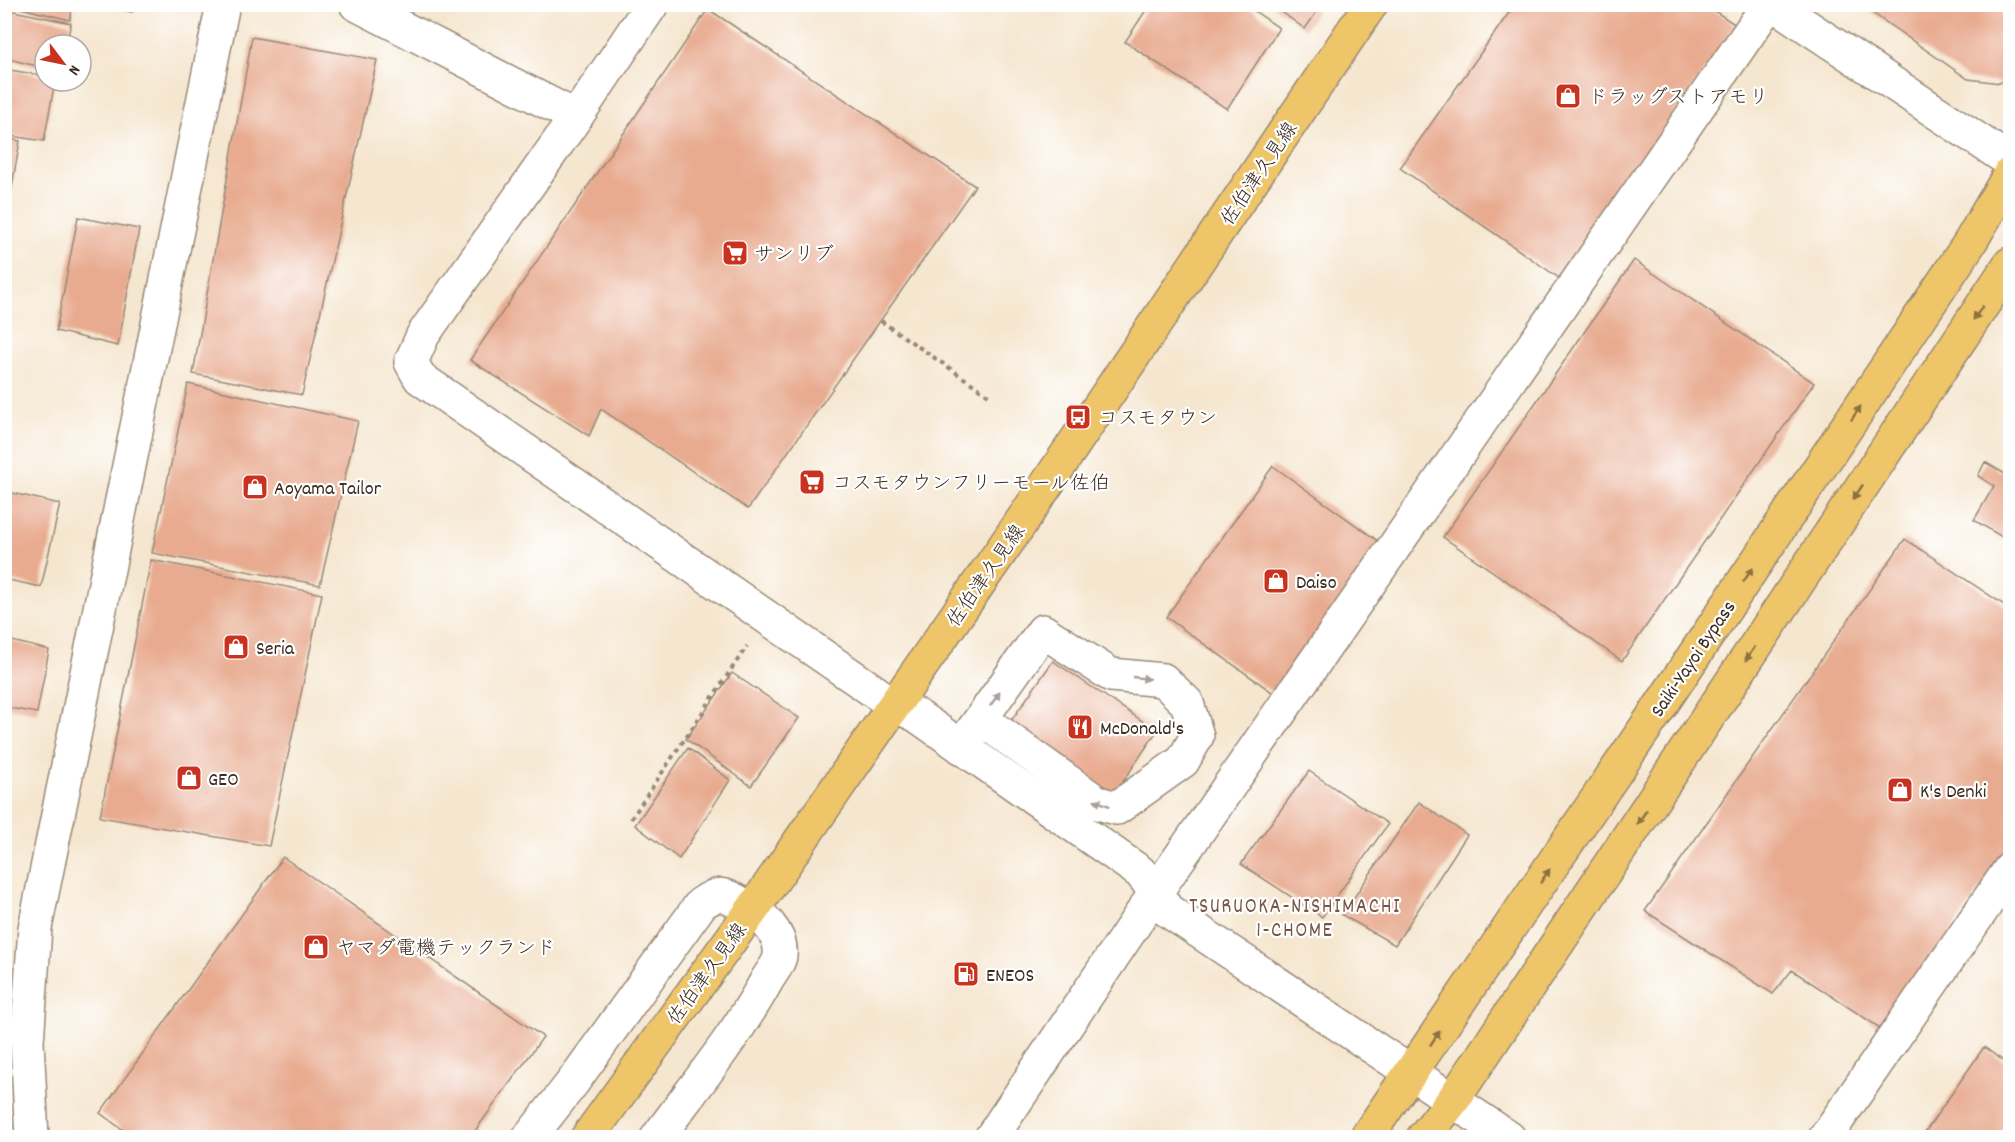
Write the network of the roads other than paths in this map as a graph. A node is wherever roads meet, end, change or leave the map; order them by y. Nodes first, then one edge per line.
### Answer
1 (223, 4) edge
2 (356, 4) edge
3 (652, 4) edge
4 (1371, 4) edge
5 (1771, 4) edge
6 (576, 117) junction
7 (2010, 161) edge
8 (2010, 174) edge
9 (2010, 264) edge
10 (894, 705) junction
11 (981, 718) junction
12 (961, 747) junction
13 (2010, 870) edge
14 (1156, 891) junction
15 (753, 909) junction
16 (1412, 1072) junction
17 (1453, 1100) junction
18 (32, 1137) edge
19 (529, 1137) edge
20 (588, 1137) edge
21 (657, 1137) edge
22 (991, 1137) edge
23 (1366, 1137) edge
24 (1424, 1137) edge
25 (1509, 1137) edge
26 (1825, 1137) edge

1 - 18 street
2 - 6 street
3 - 6 street
4 - 10 main road, 佐伯津久見線
5 - 7 street
5 - 14 street
6 - 10 street
16 -> 8 main road, Saiki-Yayoi Bypass
9 -> 17 main road
10 - 12 street
10 - 15 main road, 佐伯津久見線
11 -> 11 street
11 - 12 street
12 - 14 street
13 - 26 street
14 - 16 street
14 - 22 street
15 - 19 street
15 - 20 main road, 佐伯津久見線
15 - 21 street
16 - 17 street
16 - 23 main road, Saiki-Yayoi Bypass
17 - 24 main road
17 - 25 street

